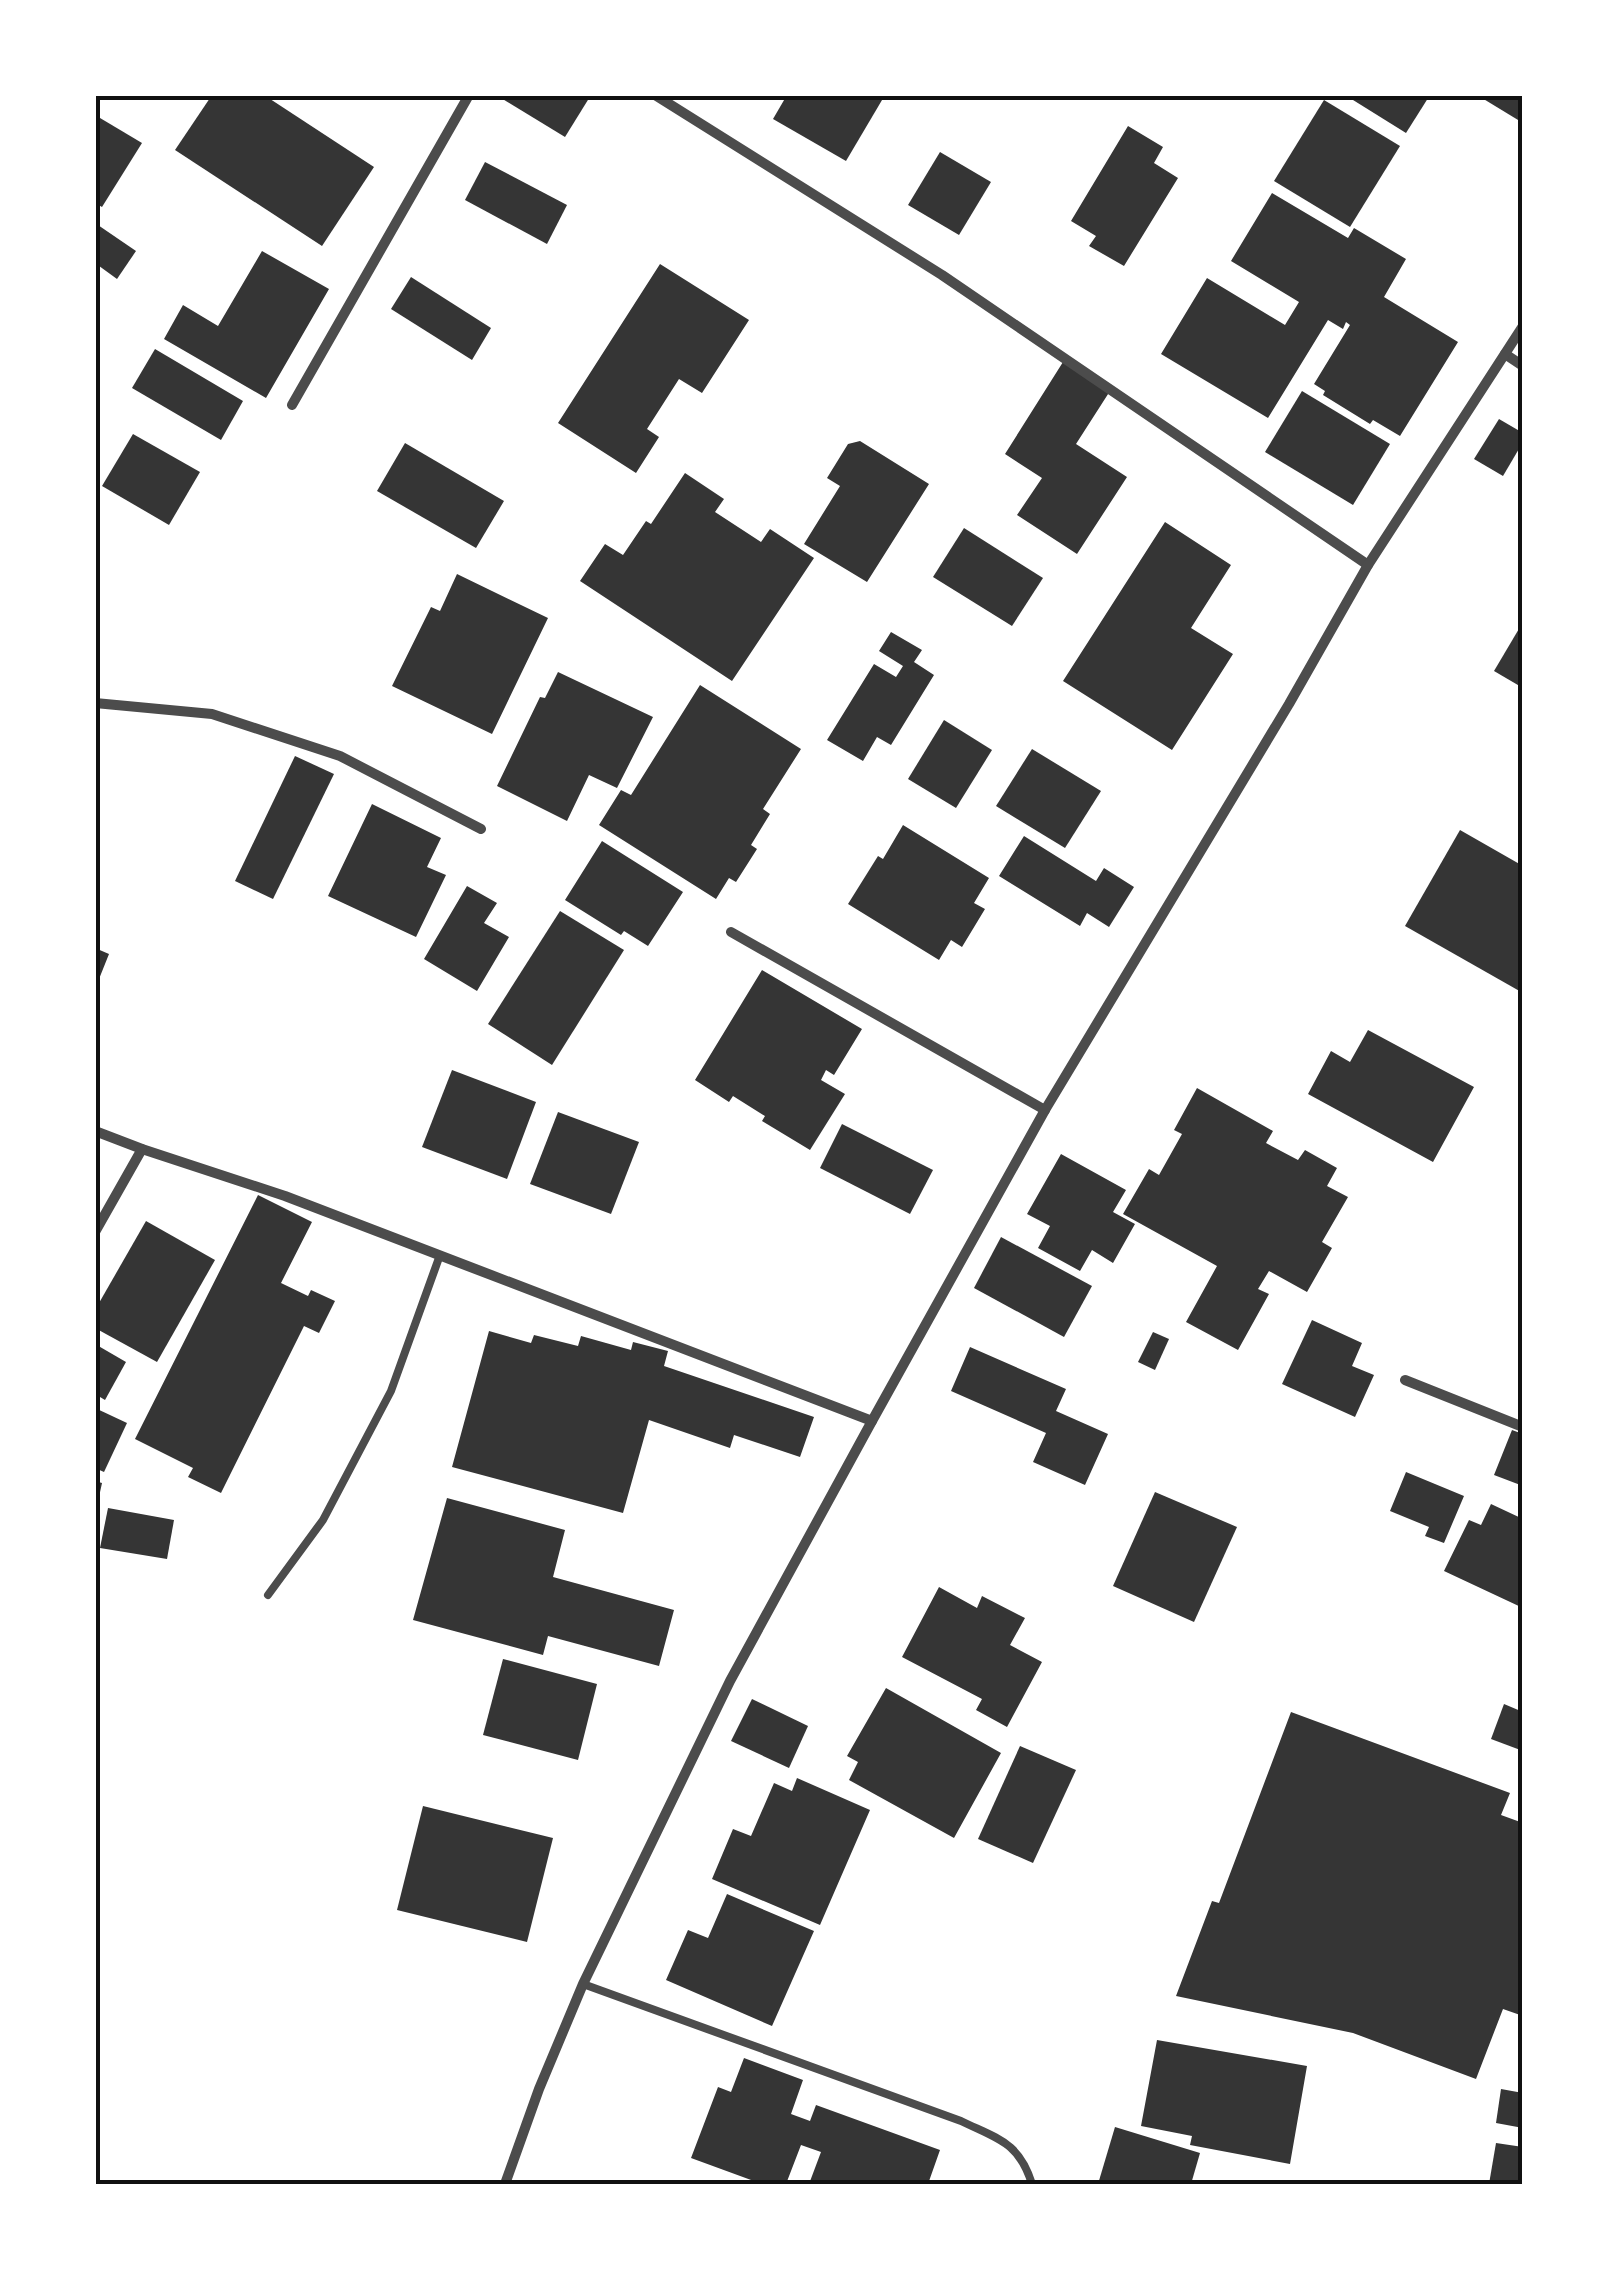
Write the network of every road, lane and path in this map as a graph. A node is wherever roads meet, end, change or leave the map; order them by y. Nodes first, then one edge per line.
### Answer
1 (469, 95) edge
2 (654, 95) edge
3 (1523, 326) edge
4 (1505, 354) junction
5 (1523, 366) edge
6 (292, 404) dead end
7 (1368, 565) junction
8 (95, 703) edge
9 (481, 829) dead end
10 (731, 932) dead end
11 (1044, 1110) junction
12 (95, 1131) edge
13 (142, 1149) junction
14 (95, 1232) edge
15 (440, 1255) junction
16 (1405, 1380) dead end
17 (872, 1421) junction
18 (1523, 1426) edge
19 (268, 1595) dead end
20 (583, 1984) junction
21 (505, 2182) edge
22 (519, 2184) edge
23 (1032, 2184) edge

1 - 6 street
2 - 7 street
3 - 4 street
4 - 5 street
4 - 7 street
7 - 11 street
8 - 9 street
10 - 11 street
11 - 17 street
12 - 13 street
13 - 14 street
13 - 15 street
15 - 17 street
15 - 19 lane
16 - 18 street
17 - 20 street
20 - 21 street
20 - 23 lane
21 - 22 street

